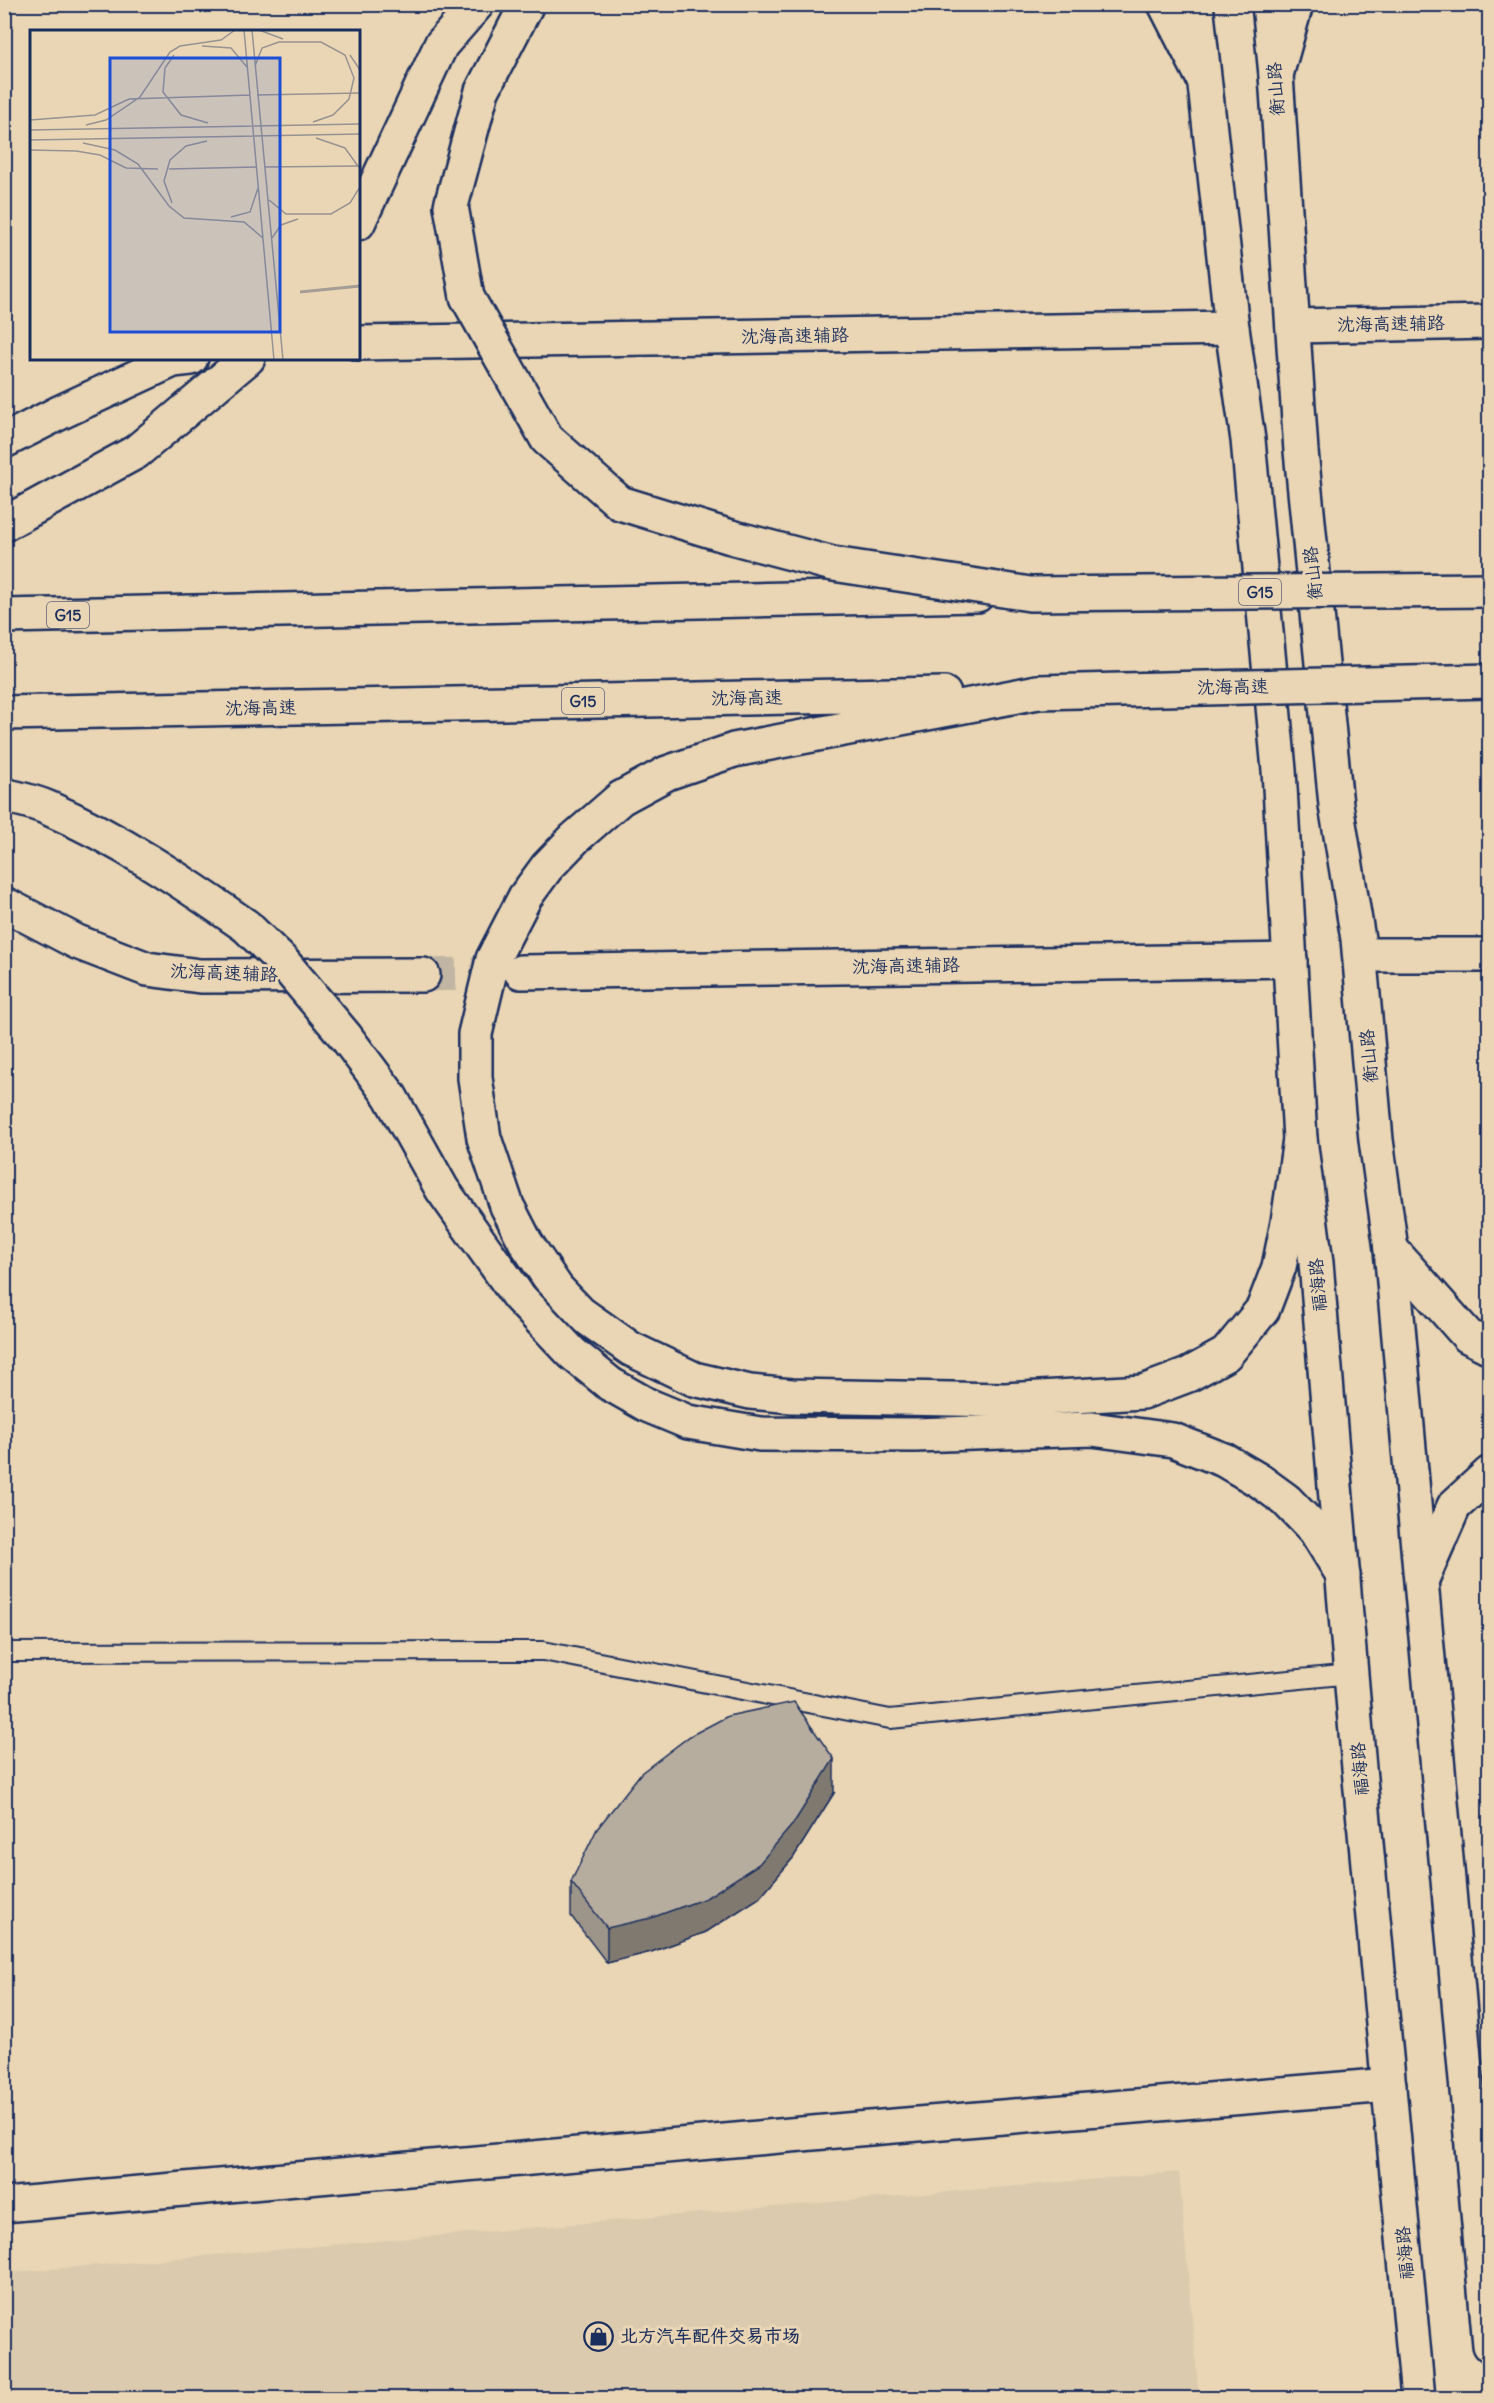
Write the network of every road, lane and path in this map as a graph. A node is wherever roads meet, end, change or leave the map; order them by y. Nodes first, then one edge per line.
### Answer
1 (477, 4) edge
2 (527, 4) edge
3 (1165, 4) edge
4 (1196, 4) edge
5 (1269, 4) edge
6 (1296, 4) edge
7 (1276, 75) junction
8 (1203, 78) junction
9 (360, 219) edge
10 (1490, 322) edge
11 (1293, 326) junction
12 (1232, 328) junction
13 (360, 343) edge
14 (173, 360) edge
15 (246, 360) edge
16 (4, 441) edge
17 (4, 524) edge
18 (1490, 590) edge
19 (1030, 594) junction
20 (4, 615) edge
21 (1490, 681) edge
22 (1038, 692) junction
23 (4, 713) edge
24 (4, 795) edge
25 (4, 904) edge
26 (1360, 955) junction
27 (1490, 955) edge
28 (1290, 960) junction
29 (521, 972) tunnel mouth
30 (423, 975) tunnel mouth
31 (1300, 1139) junction
32 (1391, 1249) junction
33 (1490, 1347) edge
34 (1490, 1473) edge
35 (1343, 1575) junction
36 (1422, 1580) junction
37 (4, 1652) edge
38 (1351, 1674) junction
39 (1389, 2085) junction
40 (4, 2205) edge
41 (1490, 2345) edge
42 (1418, 2398) edge

1 - 9 main road
2 - 19 main road, bridge
3 - 8 main road
4 - 8 main road
5 - 7 main road, 衡山路
6 - 7 main road
7 - 11 main road, 衡山路
8 - 12 main road
10 - 11 main road, 沈海高速辅路
11 - 26 main road, 衡山路
12 - 13 main road, 沈海高速辅路
12 - 28 main road
14 - 16 main road
15 - 17 main road
18 - 19 main road, G15, bridge
19 - 20 main road, G15, bridge
21 - 22 main road, 沈海高速 / G15, bridge
22 - 23 main road, 沈海高速 / G15
22 - 31 main road
24 - 35 main road, bridge
25 - 30 main road, 沈海高速辅路
26 - 27 main road
26 - 32 main road, 衡山路
28 - 29 main road, 沈海高速辅路
28 - 31 main road
31 - 35 main road, 福海路
32 - 33 main road
32 - 36 main road
34 - 36 main road
35 - 38 main road, 福海路
36 - 41 main road
37 - 38 lane
38 - 39 main road, 福海路
39 - 40 main road
39 - 42 main road, 福海路

